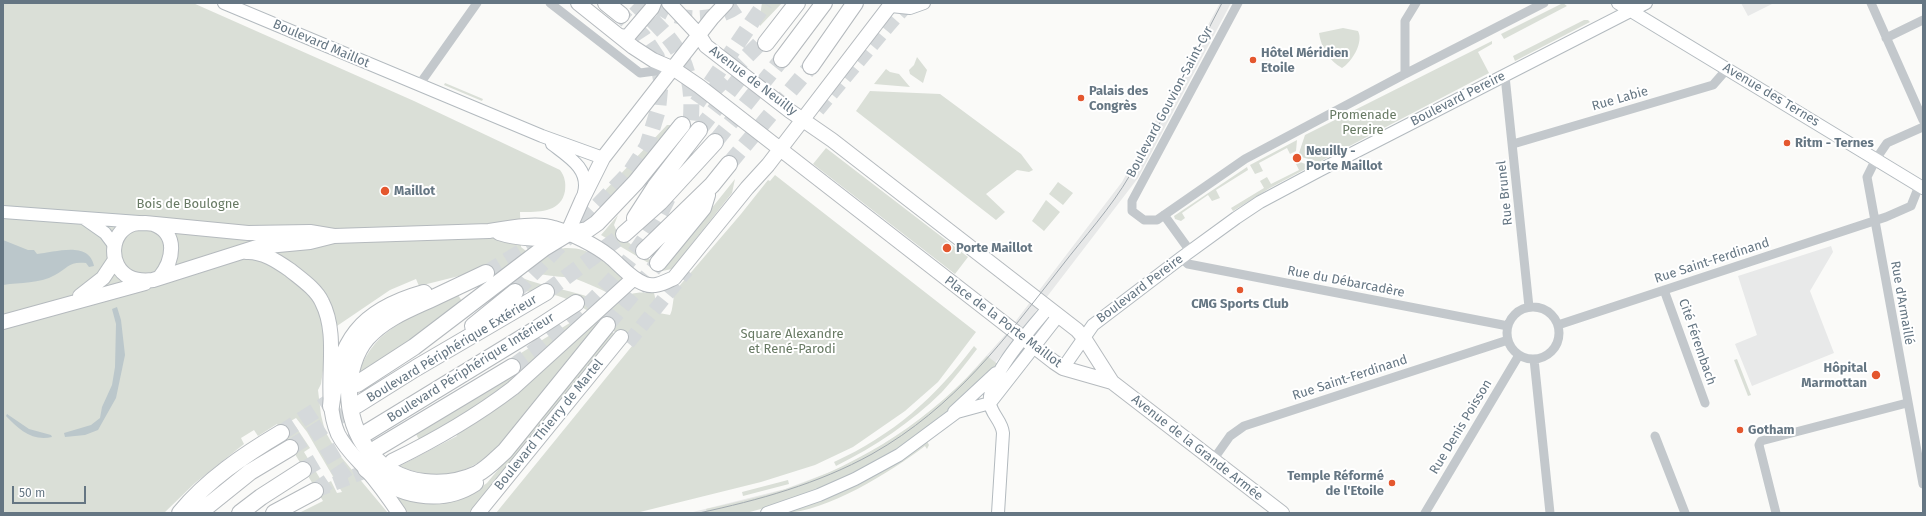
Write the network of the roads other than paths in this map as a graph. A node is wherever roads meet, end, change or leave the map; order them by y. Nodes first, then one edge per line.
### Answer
1 (224, 3) edge
2 (477, 3) edge
3 (550, 3) edge
4 (578, 3) edge
5 (606, 3) edge
6 (654, 3) edge
7 (726, 3) edge
8 (824, 3) edge
9 (855, 3) edge
10 (924, 3) edge
11 (1238, 3) edge
12 (1416, 3) edge
13 (1544, 3) edge
14 (1618, 3) edge
15 (1646, 3) edge
16 (1871, 3) edge
17 (671, 4) edge
18 (795, 5) edge
19 (891, 5) edge
20 (1632, 11) junction
21 (621, 15) tunnel mouth
22 (1923, 20) edge
23 (699, 35) junction
24 (621, 36) junction
25 (1886, 38) junction
26 (765, 41) tunnel mouth
27 (782, 59) tunnel mouth
28 (811, 66) tunnel mouth
29 (674, 69) junction
30 (1727, 69) junction
31 (1405, 74) junction
32 (1505, 76) junction
33 (419, 85) junction
34 (803, 119) junction
35 (1923, 120) edge
36 (682, 125) tunnel mouth
37 (1923, 127) edge
38 (699, 130) tunnel mouth
39 (542, 136) junction
40 (715, 142) tunnel mouth
41 (1513, 144) junction
42 (780, 149) junction
43 (603, 158) junction
44 (1876, 159) junction
45 (729, 164) tunnel mouth
46 (712, 184) junction
47 (1921, 187) edge
48 (582, 200) junction
49 (3, 212) edge
50 (1164, 215) junction
51 (85, 218) junction
52 (1874, 221) junction
53 (148, 223) junction
54 (567, 234) junction
55 (334, 236) junction
56 (114, 245) junction
57 (644, 251) tunnel mouth
58 (237, 253) junction
59 (1186, 255) junction
60 (115, 260) junction
61 (658, 263) tunnel mouth
62 (486, 273) tunnel mouth
63 (634, 278) junction
64 (157, 279) junction
65 (468, 281) junction
66 (1664, 290) junction
67 (515, 292) tunnel mouth
68 (546, 292) tunnel mouth
69 (74, 301) junction
70 (576, 303) dead end
71 (1529, 307) junction
72 (1053, 312) junction
73 (3, 322) edge
74 (607, 325) tunnel mouth
75 (1558, 325) junction
76 (1508, 326) junction
77 (1084, 338) junction
78 (1508, 340) junction
79 (1029, 343) junction
80 (1519, 355) junction
81 (1534, 359) junction
82 (431, 360) junction
83 (512, 367) tunnel mouth
84 (1063, 368) junction
85 (1000, 370) junction
86 (1112, 382) junction
87 (357, 384) tunnel mouth
88 (990, 403) junction
89 (1705, 404) dead end
90 (1907, 404) junction
91 (357, 405) tunnel mouth
92 (331, 406) junction
93 (938, 426) junction
94 (281, 433) tunnel mouth
95 (366, 433) tunnel mouth
96 (1655, 436) dead end
97 (290, 448) tunnel mouth
98 (377, 448) tunnel mouth
99 (505, 451) junction
100 (1213, 460) junction
101 (392, 461) tunnel mouth
102 (366, 469) junction
103 (303, 470) tunnel mouth
104 (1923, 484) edge
105 (315, 491) dead end
106 (180, 513) edge
107 (199, 513) edge
108 (240, 513) edge
109 (274, 513) edge
110 (399, 513) edge
111 (478, 513) edge
112 (489, 513) edge
113 (767, 513) edge
114 (998, 513) edge
115 (1282, 513) edge
116 (1425, 513) edge
117 (1550, 513) edge
118 (1685, 513) edge
119 (1776, 513) edge

1 - 33 street, Boulevard Maillot
2 - 33 street
3 - 29 street
4 - 24 main road
5 - 21 highway
6 - 24 main road
7 - 23 main road
8 - 27 highway
9 - 28 highway
10 - 19 street
11 - 50 street, Boulevard Gouvion-Saint-Cyr
12 - 31 street
13 - 31 street
14 - 20 street, Avenue des Ternes
15 - 20 street, Boulevard Pereire
16 - 25 street
17 - 23 main road, Avenue de Neuilly
18 - 26 highway
19 - 34 main road
20 - 30 street, Avenue des Ternes
20 - 32 street, Boulevard Pereire
22 - 25 street
23 - 29 main road
23 - 34 main road, Avenue de Neuilly
24 - 29 main road
25 - 35 street
29 - 42 main road
29 - 43 main road
30 - 41 street, Rue Labie
30 - 44 street, Avenue des Ternes
31 - 50 street
32 - 41 street, Rue Brunel
32 - 59 street, Boulevard Pereire
33 - 39 street, Boulevard Maillot
34 - 42 main road
34 - 72 main road
36 - 54 highway
37 - 44 street, Rue d'Armaillé
38 - 40 highway
39 - 43 street
39 - 48 street
41 - 71 street, Rue Brunel
42 - 63 main road
42 - 79 main road, Place de la Porte Maillot
43 - 48 main road
44 - 47 street, Avenue des Ternes
44 - 52 street, Rue d'Armaillé
45 - 46 highway
46 - 57 highway
46 - 61 highway
47 - 52 street, Rue Saint-Ferdinand
48 - 54 main road
49 - 51 street
50 - 59 street, Boulevard Pereire
51 - 53 street
51 - 56 street
52 - 66 street, Rue Saint-Ferdinand
52 - 90 street, Rue d'Armaillé
53 - 55 main road
53 - 56 main road
53 - 64 main road
54 - 55 main road
54 - 63 main road
54 - 87 highway
55 - 58 main road
56 - 60 main road
58 - 64 main road
58 - 92 main road
59 - 76 street, Rue du Débarcadère
59 - 77 street, Boulevard Pereire
60 - 64 main road
60 - 69 main road
62 - 65 highway
63 - 101 main road
64 - 69 main road
65 - 92 highway
65 - 99 highway
66 - 75 street, Rue Saint-Ferdinand
66 - 89 street, Cité Férembach
67 - 82 highway
68 - 82 highway, Boulevard Périphérique Extérieur
69 - 73 main road
70 - 95 highway, Boulevard Périphérique Intérieur
71 - 75 street
71 - 76 street
72 - 77 main road
72 - 79 street
74 - 99 highway
75 - 81 street
76 - 78 street
77 - 84 street, Boulevard Pereire
77 - 86 main road
78 - 80 street
78 - 100 street, Rue Saint-Ferdinand
79 - 84 main road, Place de la Porte Maillot
79 - 85 street
79 - 88 street
80 - 81 street
80 - 116 street, Rue Denis Poisson
81 - 117 street
82 - 91 highway, Boulevard Périphérique Extérieur
83 - 98 highway
84 - 86 main road, Place de la Porte Maillot
85 - 88 street
85 - 93 street
86 - 100 main road, Avenue de la Grande Armée
88 - 93 street
88 - 114 street
90 - 104 street, Rue d'Armaillé
90 - 119 street
92 - 102 main road
93 - 113 street
94 - 106 highway
96 - 118 street
97 - 107 highway
99 - 102 highway
100 - 115 main road, Avenue de la Grande Armée
102 - 110 main road
103 - 108 highway
105 - 109 highway
111 - 112 main road, Boulevard Thierry de Martel

